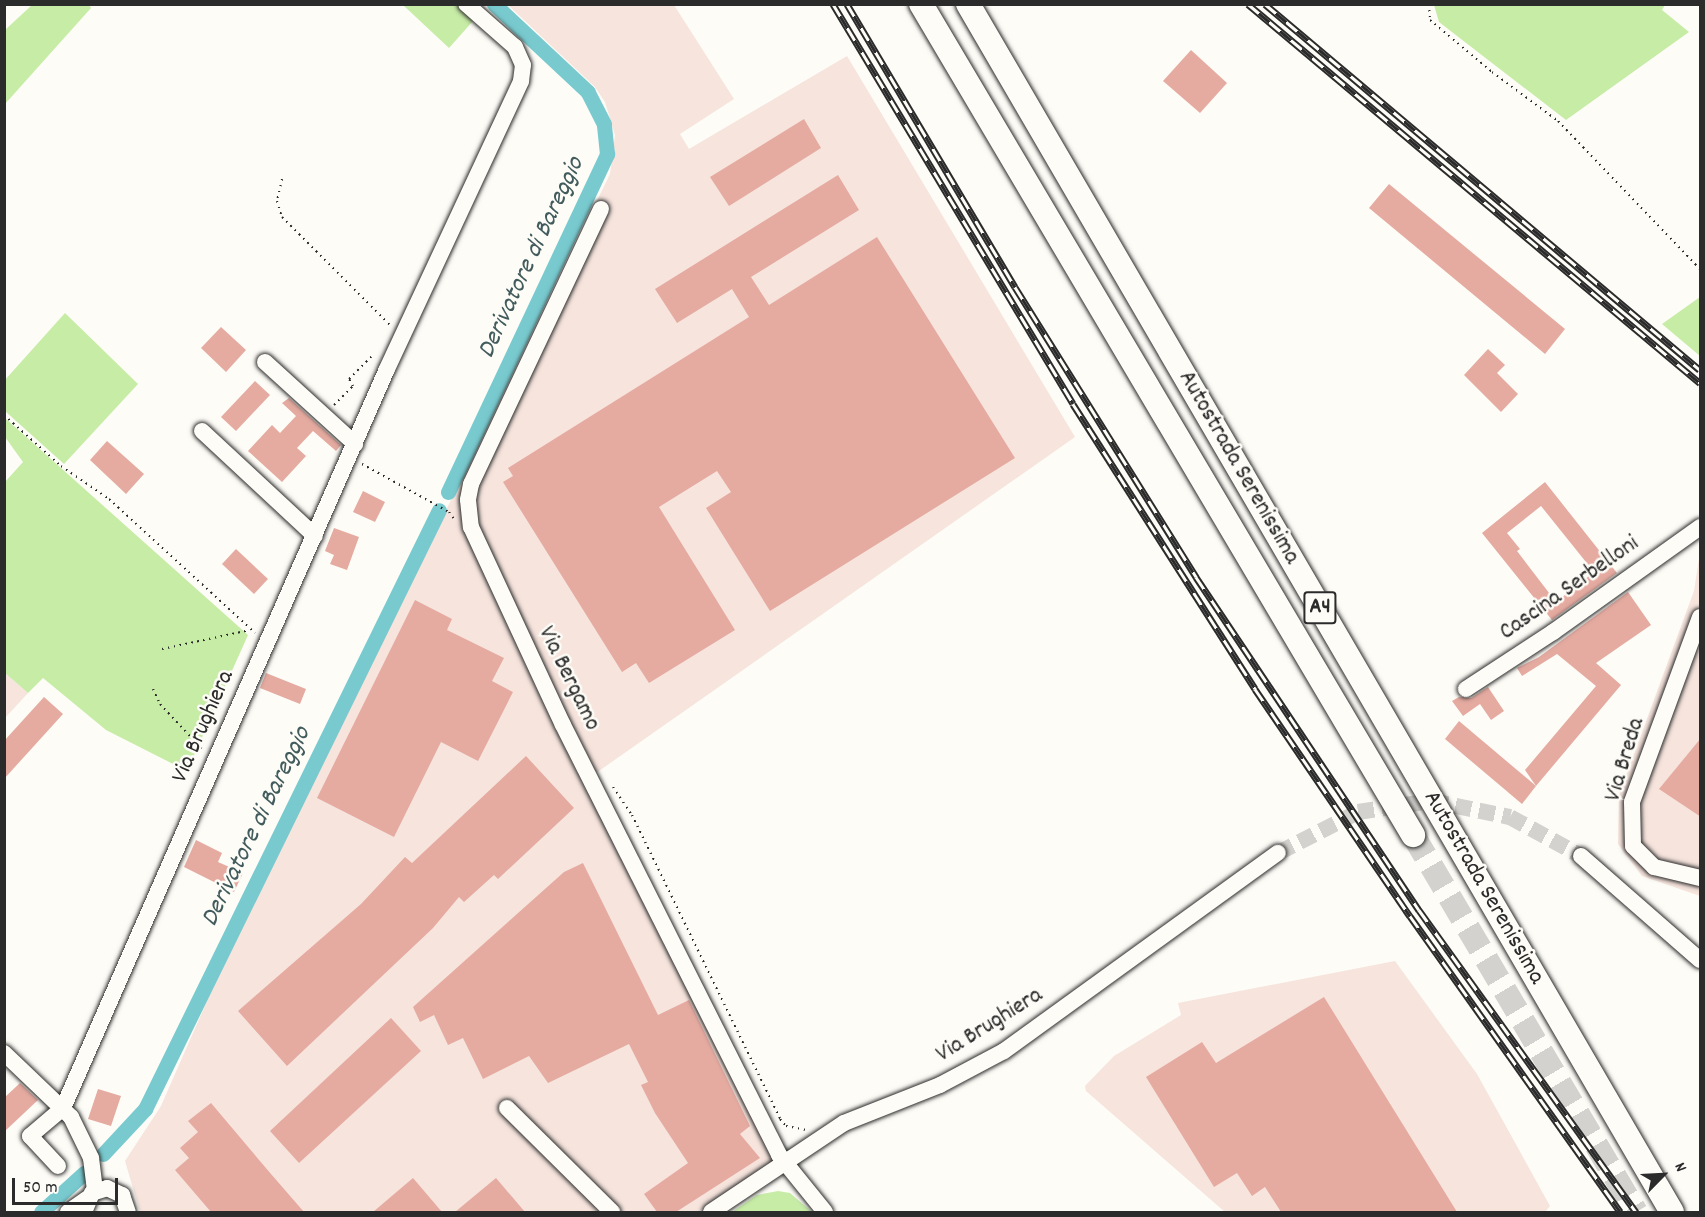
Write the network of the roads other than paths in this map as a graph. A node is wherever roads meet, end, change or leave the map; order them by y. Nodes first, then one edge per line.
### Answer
1 (466, 4) edge
2 (921, 4) edge
3 (968, 4) edge
4 (601, 209) dead end
5 (265, 362) dead end
6 (202, 431) dead end
7 (355, 444) junction
8 (1701, 527) edge
9 (315, 536) junction
10 (1701, 617) edge
11 (1466, 689) dead end
12 (1413, 835) tunnel mouth
13 (1278, 853) tunnel mouth
14 (1581, 856) tunnel mouth
15 (1701, 878) edge
16 (1701, 960) edge
17 (4, 1053) edge
18 (63, 1108) junction
19 (507, 1108) dead end
20 (91, 1158) junction
21 (783, 1162) junction
22 (58, 1166) dead end
23 (117, 1191) junction
24 (89, 1200) edge
25 (129, 1211) edge
26 (68, 1212) edge
27 (612, 1212) edge
28 (711, 1212) edge
29 (825, 1212) edge
30 (1672, 1212) edge

1 - 7 street, Via Brughiera
2 - 12 highway, Autostrada Serenissima / A4
3 - 30 highway, Autostrada Serenissima / A4
4 - 21 street, Via Bergamo
5 - 7 street
6 - 9 street
7 - 9 street, Via Brughiera
8 - 11 street, Cascina Serbelloni
9 - 18 street, Via Brughiera
10 - 15 street, Via Breda
13 - 21 street, Via Brughiera
14 - 16 street
17 - 18 street
18 - 20 street
18 - 22 street
19 - 27 street
20 - 23 street
20 - 24 street
21 - 28 street, Via Brughiera
21 - 29 street, Via Bergamo
23 - 24 street
23 - 25 street
24 - 26 street

